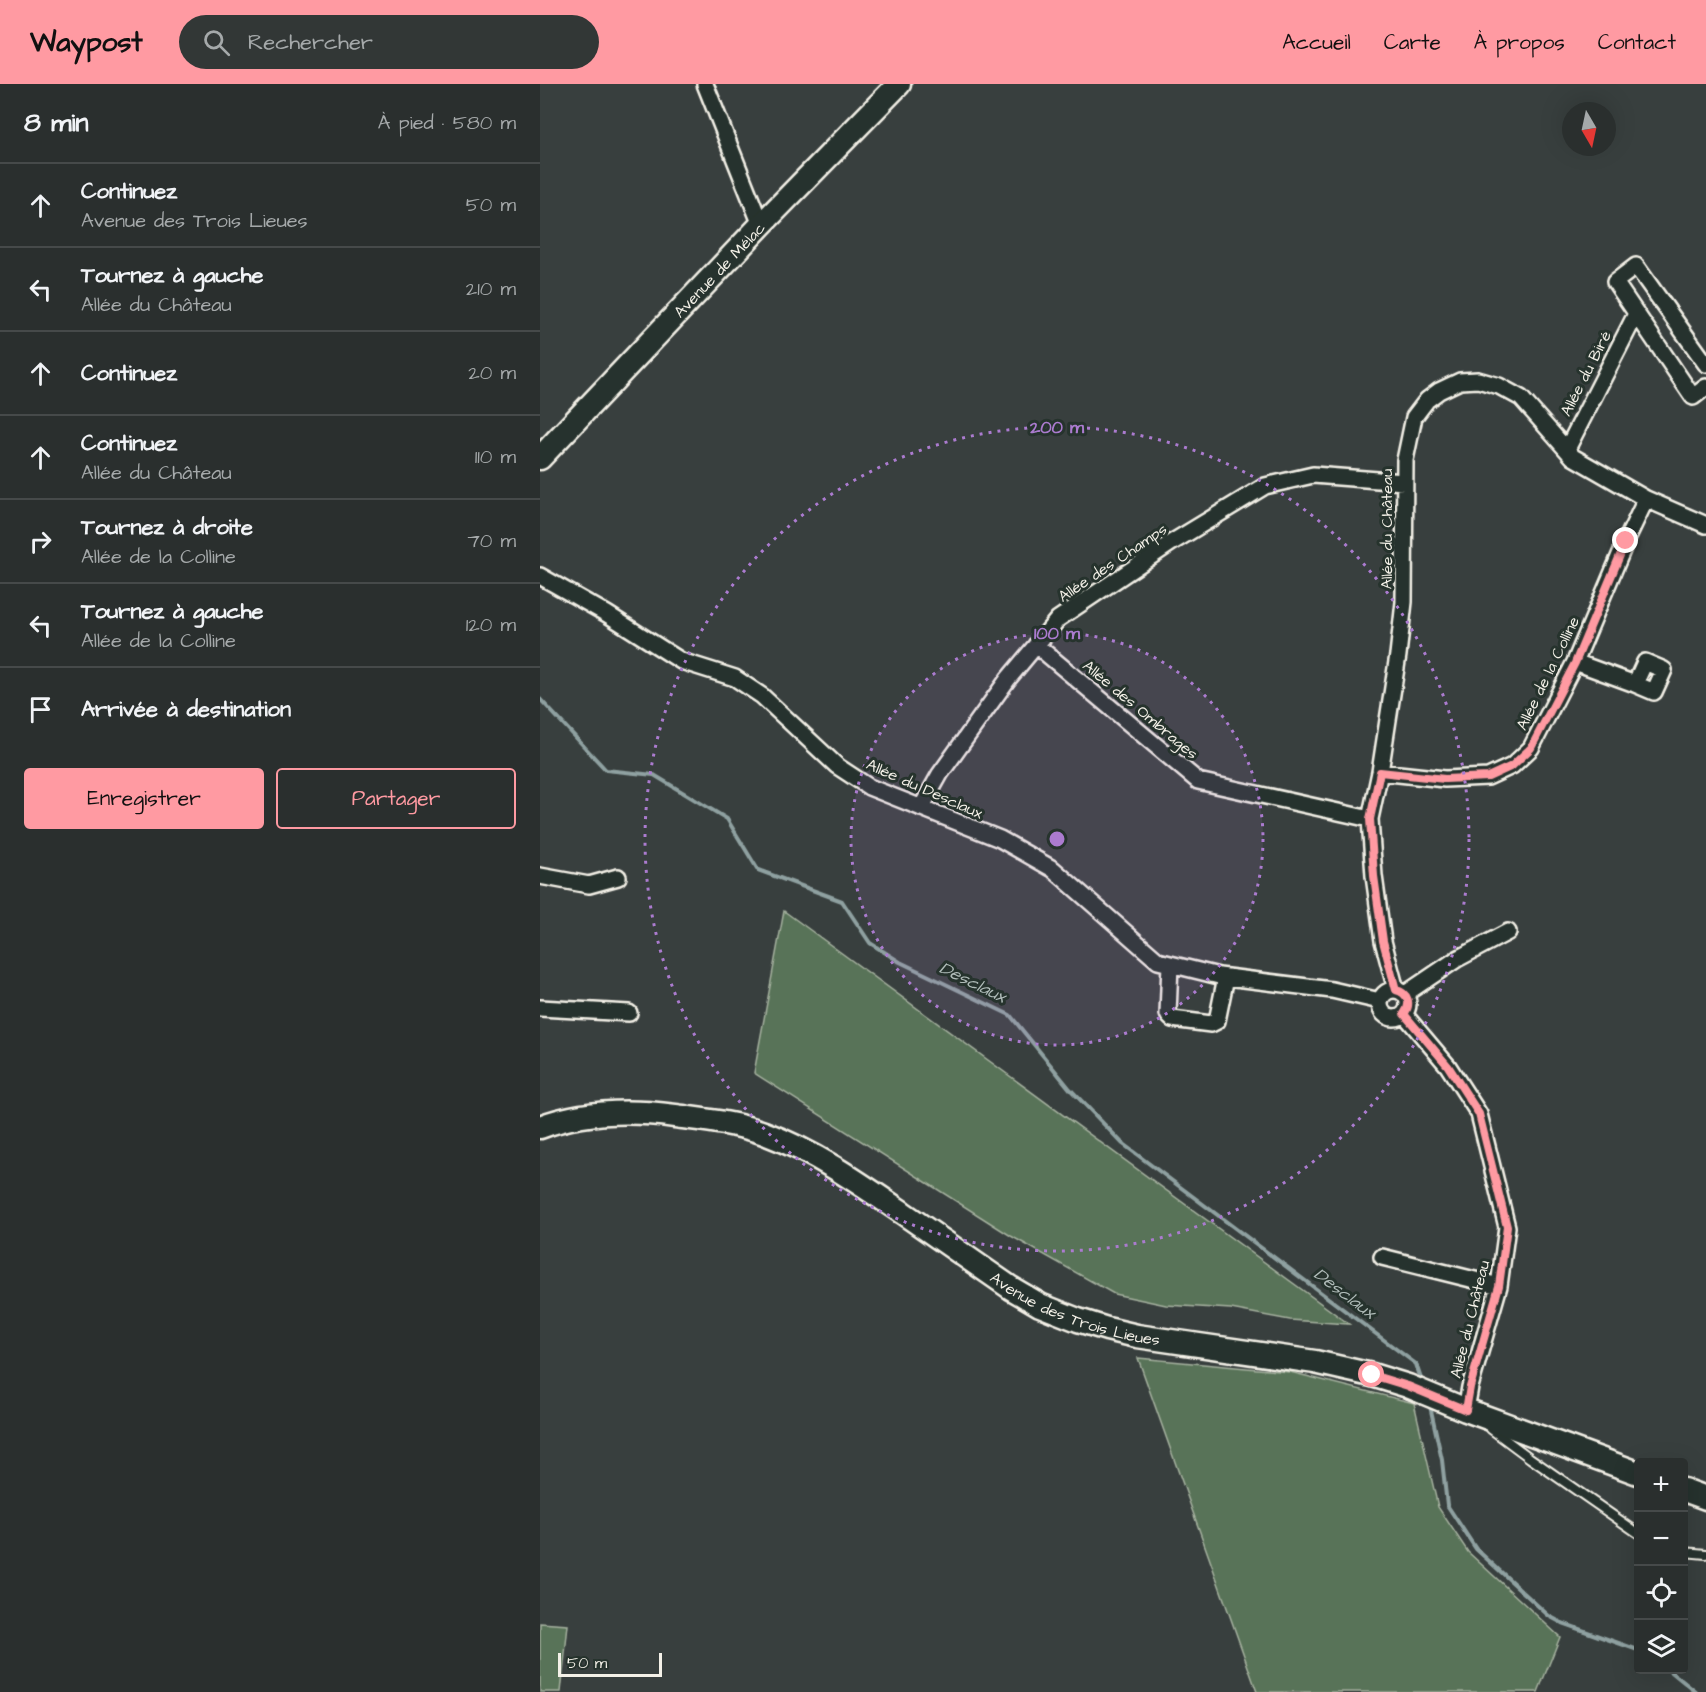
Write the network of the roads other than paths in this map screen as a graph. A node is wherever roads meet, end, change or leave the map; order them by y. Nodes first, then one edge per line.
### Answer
1 (705, 84) edge
2 (899, 84) edge
3 (761, 225) junction
4 (1636, 314) junction
5 (1706, 364) edge
6 (1706, 387) edge
7 (1567, 449) junction
8 (540, 458) edge
9 (1404, 482) junction
10 (1646, 499) junction
11 (1706, 525) edge
12 (540, 576) edge
13 (1036, 645) junction
14 (1575, 663) junction
15 (1635, 684) dead end
16 (1380, 772) junction
17 (921, 808) junction
18 (1370, 819) junction
19 (540, 876) edge
20 (618, 877) dead end
21 (1508, 932) dead end
22 (1170, 964) junction
23 (1226, 977) junction
24 (1400, 992) junction
25 (1380, 1001) junction
26 (540, 1008) edge
27 (629, 1013) dead end
28 (1404, 1014) junction
29 (540, 1127) edge
30 (1382, 1257) dead end
31 (1499, 1286) junction
32 (1466, 1410) junction
33 (1634, 1472) edge
34 (1688, 1492) edge
35 (1706, 1498) edge
36 (1634, 1530) edge
37 (1688, 1552) edge
38 (1706, 1554) edge

1 - 3 street
2 - 3 main road, Avenue de Mélac
3 - 8 main road, Avenue de Mélac
4 - 5 street
4 - 6 street
4 - 7 street, Allée du Biré
7 - 9 street, Allée du Château
7 - 10 street, Allée du Château
9 - 13 street, Allée des Champs
9 - 16 street, Allée du Château
10 - 11 street, Allée du Château
10 - 14 street, Allée de la Colline
12 - 17 street, Allée du Desclaux
13 - 17 street, Allée des Champs
13 - 18 street, Allée des Ombrages
14 - 15 street
14 - 16 street, Allée de la Colline
16 - 18 street, Allée du Château
17 - 22 street, Allée du Desclaux
18 - 24 street, Allée du Château
19 - 20 street
21 - 24 street
22 - 23 street, Allée du Desclaux
22 - 23 street
23 - 25 street, Allée du Desclaux
24 - 25 street
24 - 28 street
25 - 28 street
26 - 27 street
28 - 31 street, Allée du Château
29 - 32 main road, Avenue des Trois Lieues
30 - 31 street
31 - 32 street, Allée du Château
32 - 33 main road, Avenue des Trois Lieues
32 - 36 lane
34 - 35 main road
37 - 38 lane

